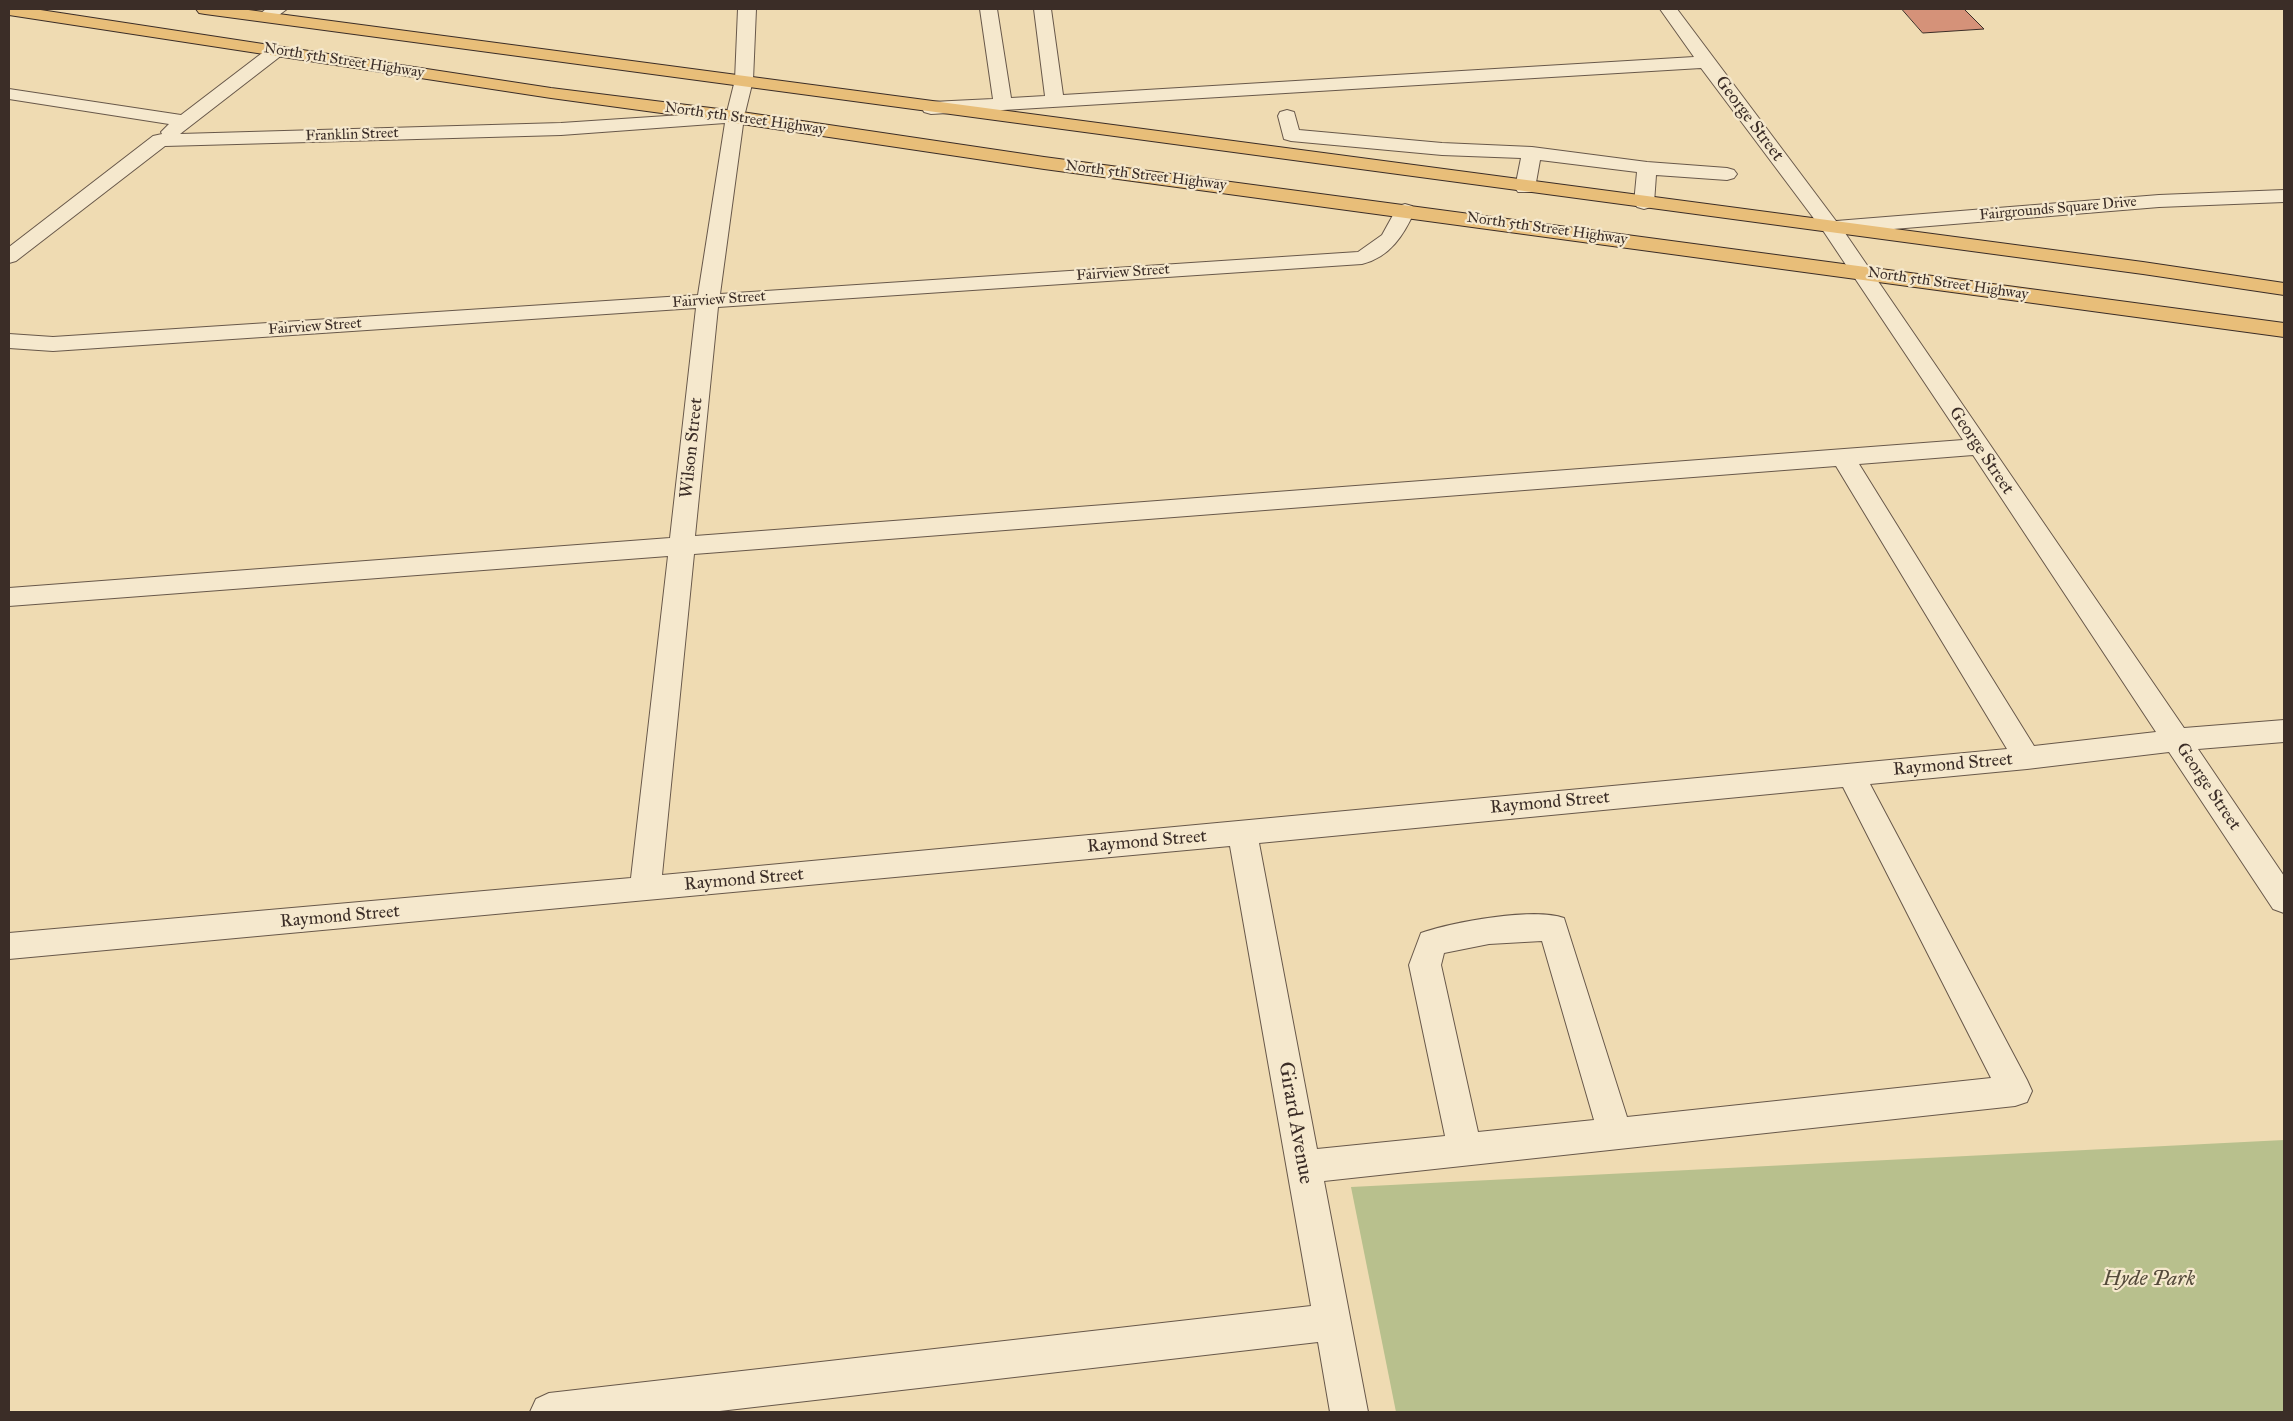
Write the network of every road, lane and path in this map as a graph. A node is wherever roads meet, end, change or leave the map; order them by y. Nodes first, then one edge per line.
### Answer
1 (205, 9) edge
2 (747, 9) edge
3 (988, 9) edge
4 (1042, 9) edge
5 (1669, 9) edge
6 (10, 10) edge
7 (271, 13) edge
8 (276, 51) junction
9 (1706, 62) junction
10 (744, 80) junction
11 (9, 94) edge
12 (1055, 101) junction
13 (1003, 104) junction
14 (928, 108) junction
15 (1287, 116) dead end
16 (735, 117) junction
17 (185, 121) junction
18 (1328, 139) junction
19 (160, 140) junction
20 (1442, 149) junction
21 (1532, 153) junction
22 (1320, 160) junction
23 (1647, 168) junction
24 (1727, 174) dead end
25 (1434, 176) junction
26 (1526, 188) junction
27 (2284, 196) edge
28 (1644, 203) junction
29 (1405, 210) junction
30 (1831, 228) junction
31 (9, 257) edge
32 (1861, 272) junction
33 (2284, 289) edge
34 (708, 301) junction
35 (2284, 330) edge
36 (9, 341) edge
37 (1978, 447) junction
38 (1843, 458) junction
39 (681, 544) junction
40 (9, 597) edge
41 (2284, 731) edge
42 (2176, 740) junction
43 (2027, 758) junction
44 (1851, 775) junction
45 (1242, 833) junction
46 (645, 889) junction
47 (2284, 900) edge
48 (9, 946) edge
49 (1615, 1134) junction
50 (1465, 1150) junction
51 (1303, 1167) junction
52 (1332, 1322) junction
53 (549, 1412) edge
54 (1349, 1412) edge

1 - 7 main road, North 5th Street Highway
2 - 10 street, Wilson Street
3 - 13 street
4 - 12 street
5 - 9 street, George Street
6 - 8 main road, North 5th Street Highway
7 - 10 main road, North 5th Street Highway
8 - 16 main road, North 5th Street Highway
8 - 17 street
9 - 12 street
9 - 30 street, George Street
10 - 14 main road, North 5th Street Highway
10 - 16 street, Wilson Street
11 - 17 street
12 - 13 street
13 - 14 street
14 - 22 main road, North 5th Street Highway
15 - 18 street
16 - 19 street, Franklin Street
16 - 29 main road, North 5th Street Highway
16 - 34 street, Wilson Street
17 - 19 street
18 - 20 street
18 - 22 street
19 - 31 street
20 - 21 street
20 - 25 street
21 - 23 street
21 - 26 street
22 - 25 main road, North 5th Street Highway
23 - 24 street
23 - 28 street
25 - 26 main road, North 5th Street Highway
26 - 28 main road, North 5th Street Highway
27 - 30 street, Fairgrounds Square Drive
28 - 30 main road, North 5th Street Highway
29 - 32 main road, North 5th Street Highway
29 - 34 street, Fairview Street
30 - 32 street, George Street
30 - 33 main road, North 5th Street Highway
32 - 35 main road, North 5th Street Highway
32 - 37 street, George Street
34 - 36 street, Fairview Street
34 - 39 street, Wilson Street
37 - 38 street
37 - 42 street, George Street
38 - 39 street
38 - 43 street
39 - 40 street
39 - 46 street, Wilson Street
41 - 42 street, Raymond Street
42 - 43 street, Raymond Street
42 - 47 street, George Street
43 - 44 street, Raymond Street
44 - 45 street, Raymond Street
44 - 49 street
45 - 46 street, Raymond Street
45 - 51 street, Girard Avenue
46 - 48 street, Raymond Street
49 - 50 street
49 - 50 street
50 - 51 street
51 - 52 street, Girard Avenue
52 - 53 street
52 - 54 street, Girard Avenue

